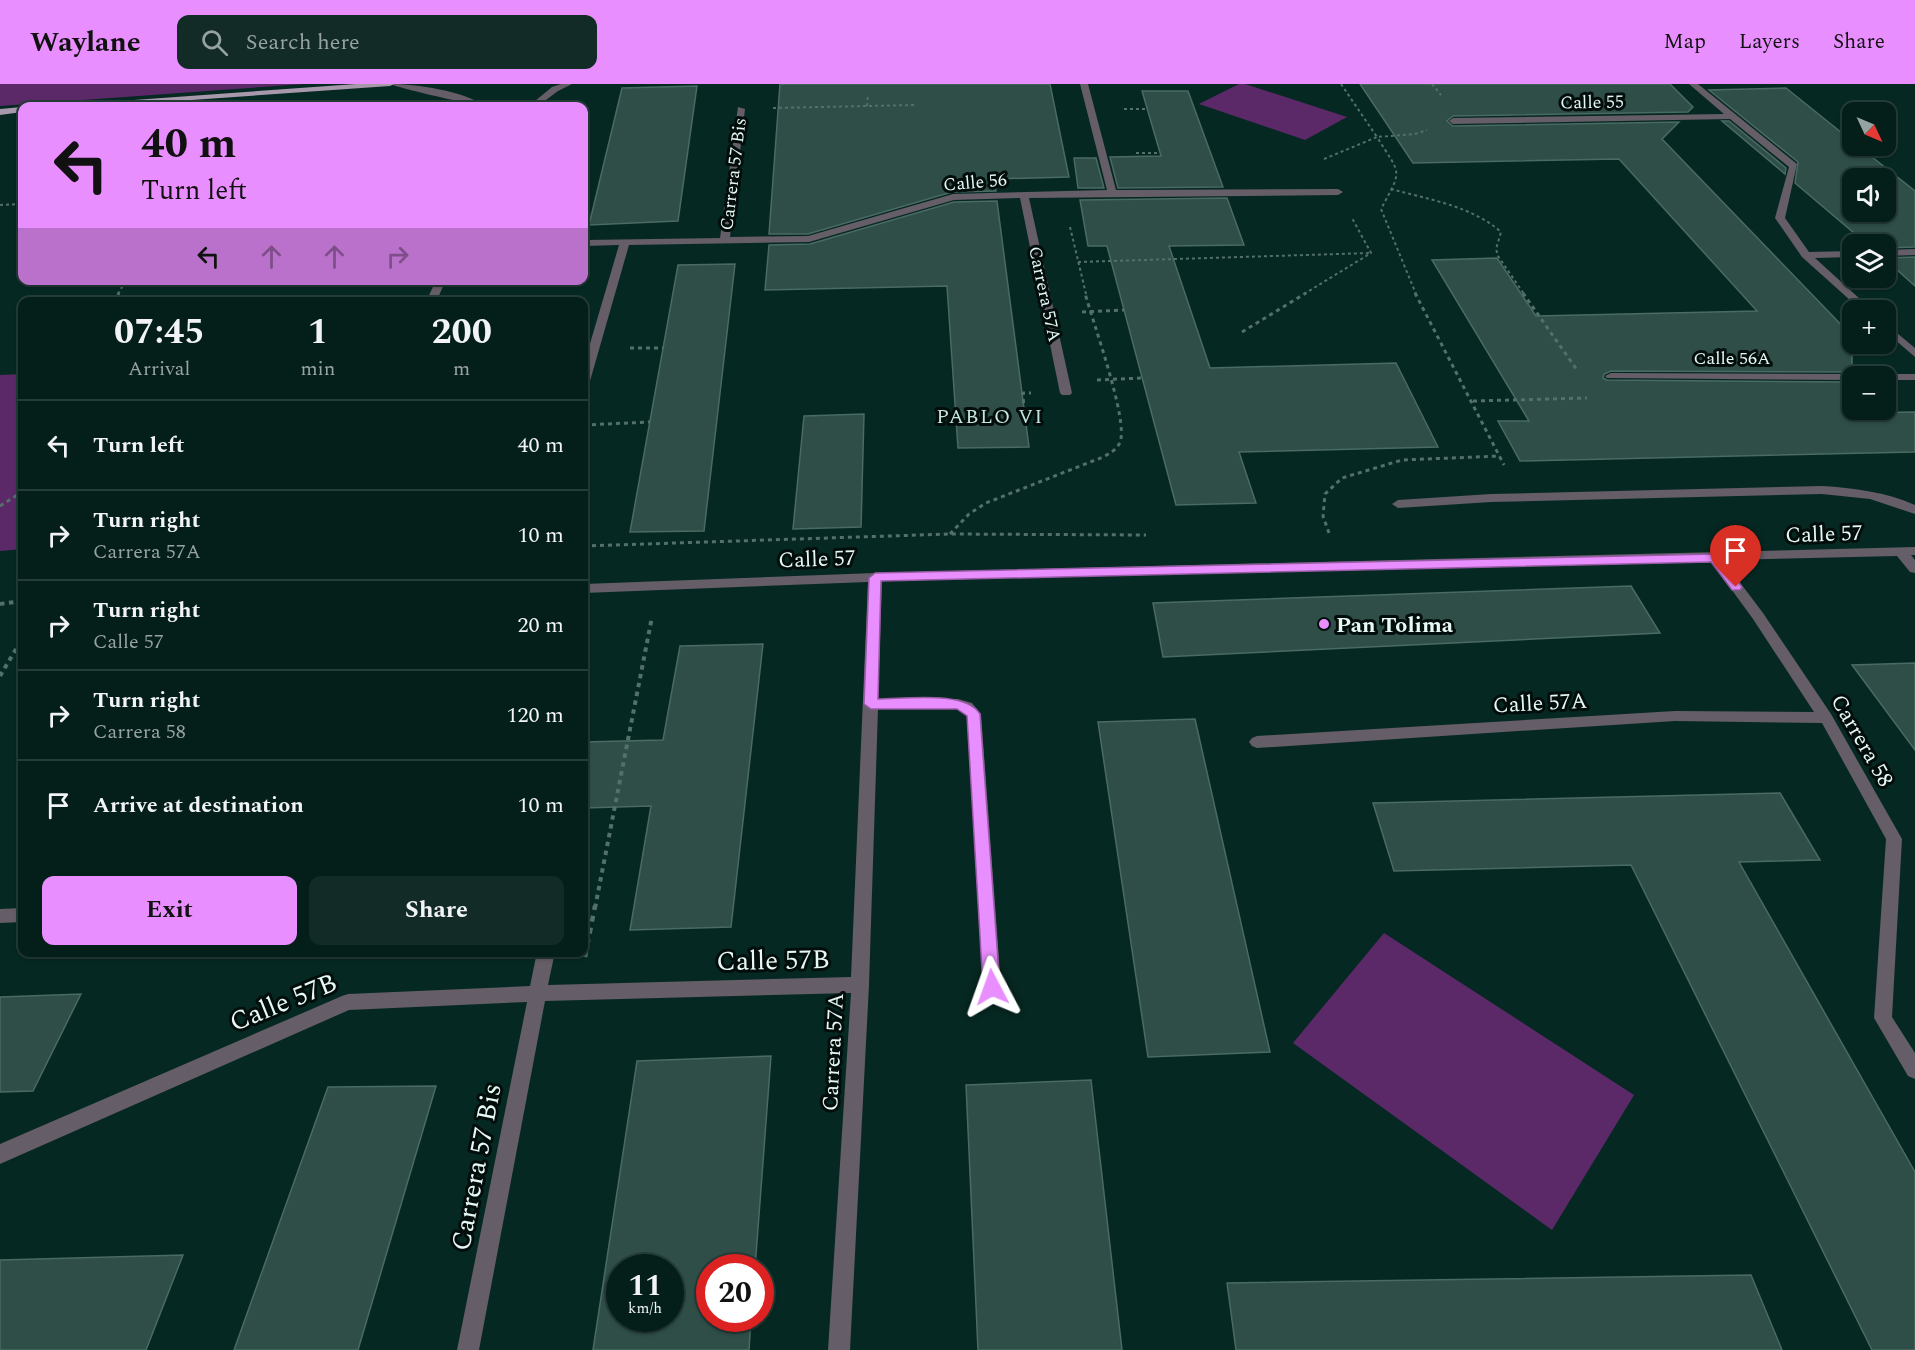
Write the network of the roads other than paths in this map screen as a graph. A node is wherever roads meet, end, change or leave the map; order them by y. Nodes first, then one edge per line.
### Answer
1 (392, 84) edge
2 (568, 84) edge
3 (1084, 84) edge
4 (1693, 84) edge
5 (135, 102) edge
6 (469, 102) edge
7 (538, 102) edge
8 (741, 109) road end
9 (18, 110) edge
10 (0, 112) edge
11 (1732, 116) junction
12 (1453, 121) road end
13 (1338, 192) road end
14 (1112, 193) junction
15 (1024, 195) junction
16 (725, 240) junction
17 (625, 241) junction
18 (588, 243) edge
19 (1915, 252) edge
20 (1896, 253) edge
21 (1842, 254) edge
22 (1806, 255) junction
23 (1856, 300) edge
24 (1896, 336) edge
25 (1915, 354) edge
26 (588, 367) edge
27 (1611, 376) dead end
28 (1842, 377) edge
29 (1896, 377) edge
30 (1915, 377) edge
31 (1066, 393) dead end
32 (1398, 504) dead end
33 (1915, 510) edge
34 (1900, 551) junction
35 (1915, 551) edge
36 (1714, 558) junction
37 (1915, 569) edge
38 (875, 578) junction
39 (588, 588) edge
40 (871, 704) junction
41 (1826, 718) junction
42 (1257, 742) dead end
43 (18, 915) edge
44 (0, 916) edge
45 (545, 957) edge
46 (860, 985) junction
47 (992, 987) dead end
48 (537, 993) junction
49 (1915, 1070) edge
50 (0, 1154) edge
51 (468, 1350) edge
52 (839, 1350) edge

1 - 5 main road
1 - 6 street
2 - 7 street
3 - 14 street
4 - 11 street
8 - 16 street, Carrera 57 Bis
9 - 10 main road
11 - 12 street, Calle 55
11 - 22 street
13 - 14 street, Calle 56
14 - 15 street, Calle 56
15 - 16 street, Calle 56
15 - 31 street, Carrera 57A
16 - 17 street, Calle 56
17 - 18 street, Calle 56
17 - 26 street
19 - 20 street
21 - 22 street
22 - 23 street
24 - 25 street
27 - 28 street, Calle 56A
29 - 30 street
32 - 33 street
34 - 35 street, Calle 57
34 - 36 street, Calle 57
34 - 37 street
36 - 38 street, Calle 57
36 - 41 street, Carrera 58
38 - 39 street, Calle 57
38 - 40 street, Carrera 57A
40 - 46 street, Carrera 57A
40 - 47 street
41 - 42 street, Calle 57A
41 - 49 street, Carrera 58
43 - 44 street
45 - 48 street
46 - 48 street, Calle 57B
46 - 52 street, Carrera 57A
48 - 50 street, Calle 57B
48 - 51 street, Carrera 57 Bis

